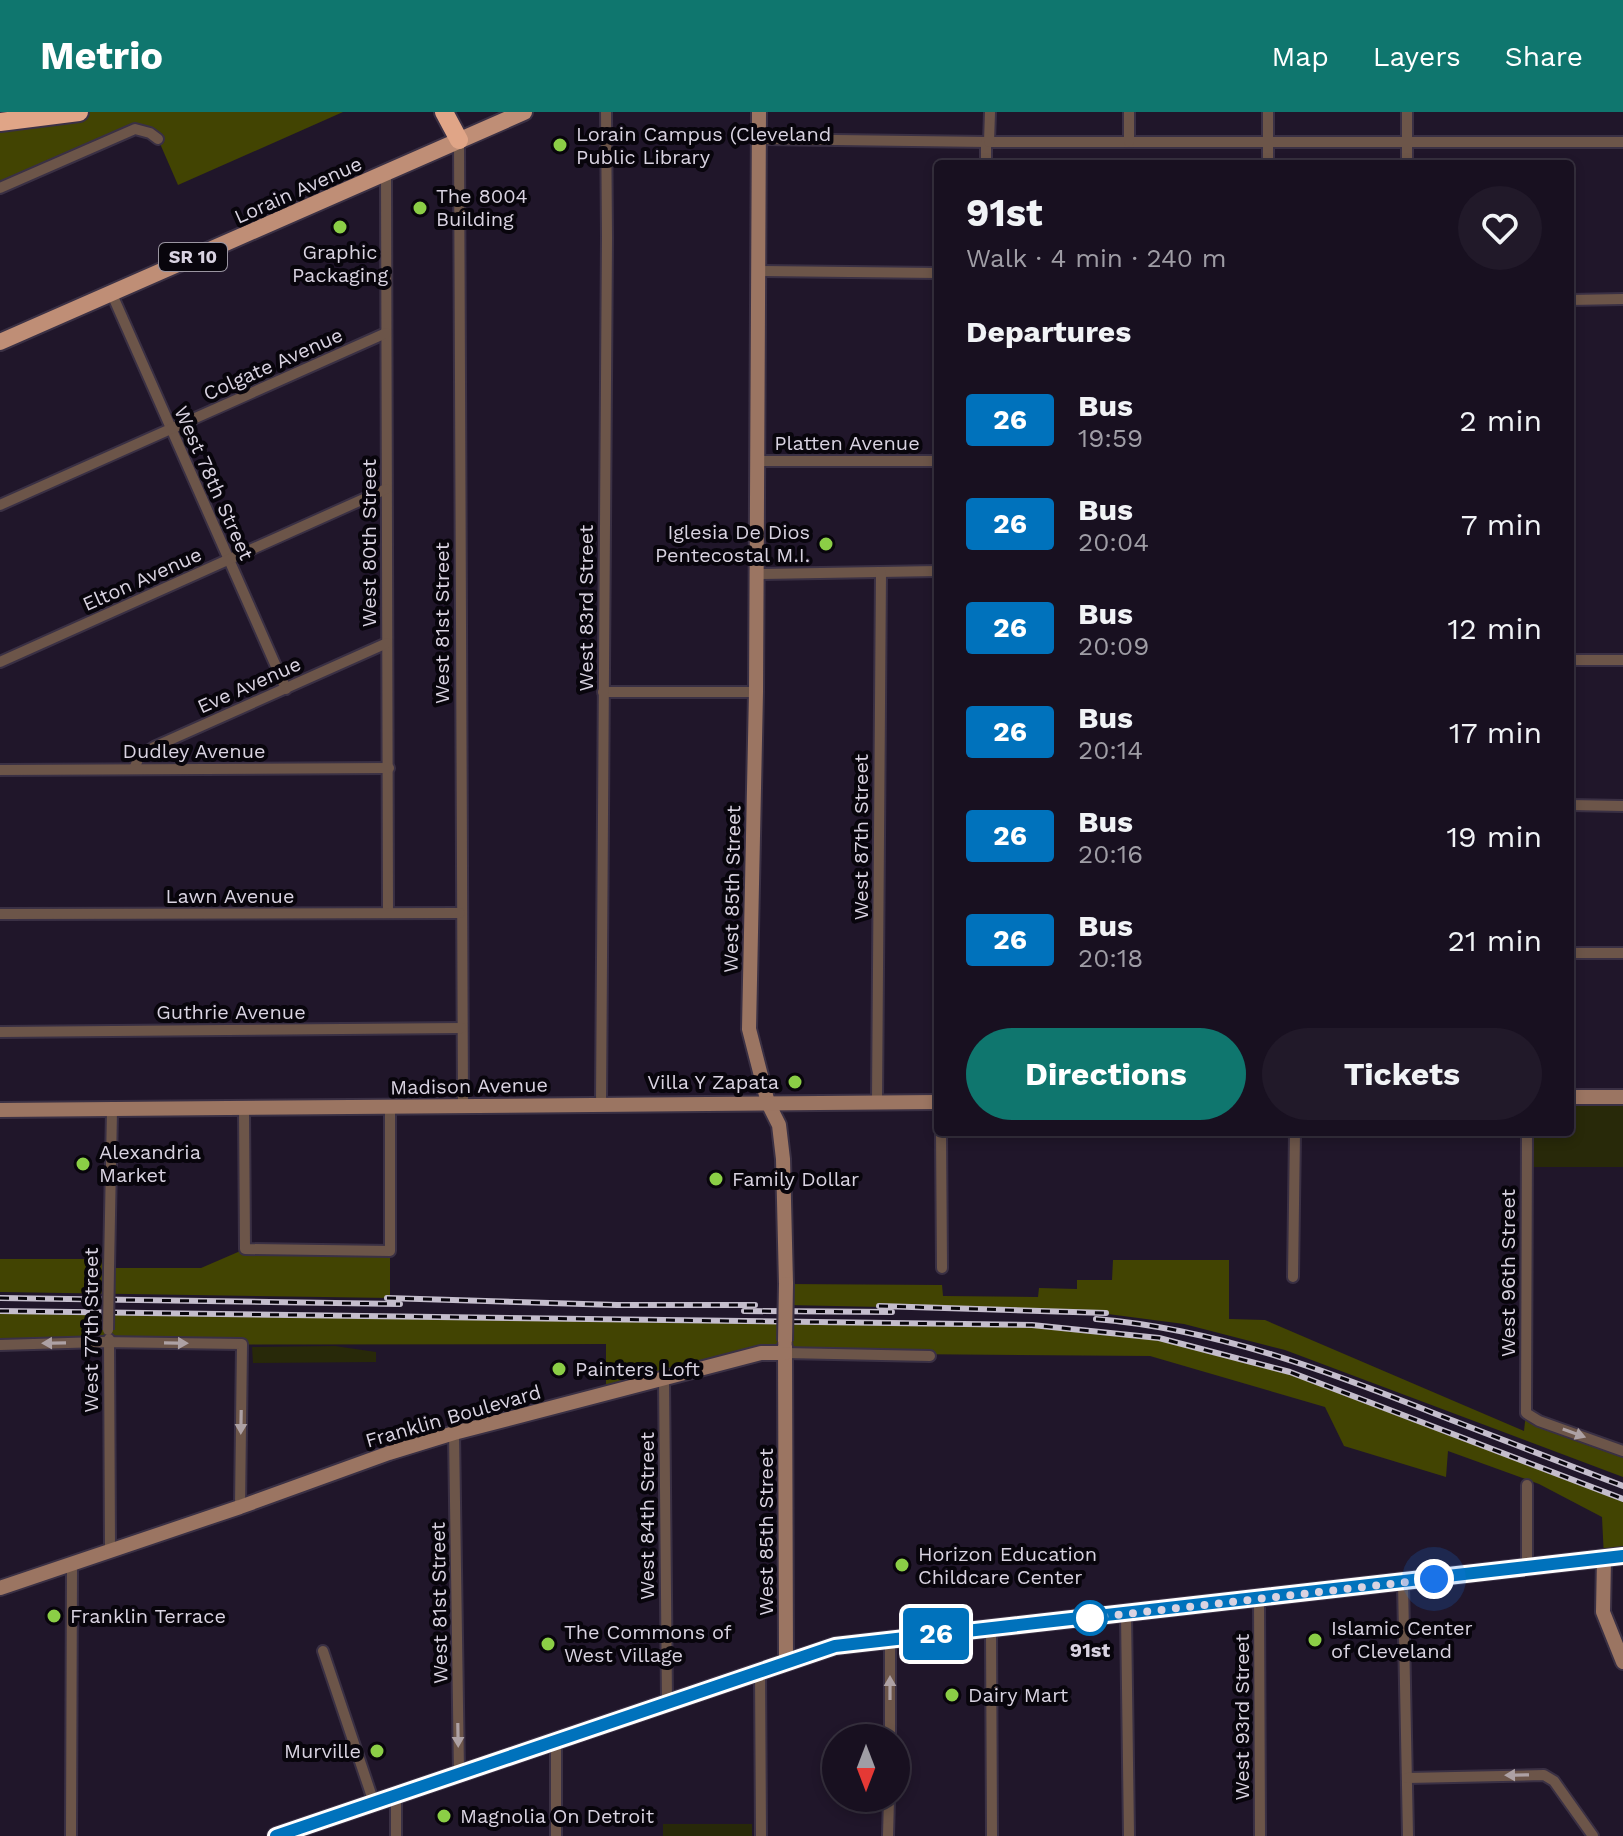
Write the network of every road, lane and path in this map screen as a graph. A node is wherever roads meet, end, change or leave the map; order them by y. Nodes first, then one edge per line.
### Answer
1 (79, 112) edge
2 (444, 112) edge
3 (524, 112) edge
4 (606, 112) edge
5 (759, 112) edge
6 (990, 112) edge
7 (1129, 112) edge
8 (1268, 112) edge
9 (1407, 112) edge
10 (0, 122) edge
11 (158, 139) dead end
12 (759, 139) junction
13 (459, 140) junction
14 (988, 142) junction
15 (1129, 142) junction
16 (1268, 142) junction
17 (1407, 142) junction
18 (1623, 142) edge
19 (986, 160) edge
20 (1268, 160) edge
21 (1407, 160) edge
22 (386, 173) junction
23 (0, 188) edge
24 (758, 271) junction
25 (934, 273) edge
26 (111, 292) junction
27 (1623, 299) edge
28 (1574, 300) edge
29 (386, 333) junction
30 (0, 342) edge
31 (171, 429) junction
32 (756, 461) junction
33 (934, 461) edge
34 (386, 489) junction
35 (0, 505) edge
36 (229, 560) junction
37 (934, 571) edge
38 (881, 572) junction
39 (756, 574) junction
40 (387, 643) junction
41 (1574, 660) edge
42 (1623, 660) edge
43 (0, 662) edge
44 (286, 689) junction
45 (603, 692) junction
46 (756, 692) junction
47 (389, 768) junction
48 (134, 769) junction
49 (0, 770) edge
50 (1574, 805) edge
51 (1623, 806) edge
52 (388, 913) junction
53 (460, 913) junction
54 (0, 914) edge
55 (1574, 953) edge
56 (1623, 953) edge
57 (462, 1028) junction
58 (0, 1032) edge
59 (1574, 1097) edge
60 (1623, 1097) edge
61 (877, 1102) junction
62 (934, 1102) edge
63 (768, 1103) junction
64 (601, 1104) junction
65 (390, 1106) junction
66 (463, 1106) junction
67 (244, 1107) junction
68 (0, 1110) edge
69 (112, 1110) junction
70 (941, 1136) edge
71 (1295, 1136) edge
72 (1527, 1136) edge
73 (942, 1268) dead end
74 (1293, 1277) dead end
75 (109, 1342) junction
76 (0, 1345) edge
77 (785, 1347) junction
78 (930, 1356) dead end
79 (664, 1379) junction
80 (454, 1433) junction
81 (1623, 1451) edge
82 (1527, 1485) dead end
83 (240, 1507) junction
84 (110, 1549) junction
85 (1623, 1556) edge
86 (1604, 1558) junction
87 (72, 1563) junction
88 (1527, 1568) junction
89 (1403, 1583) junction
90 (0, 1588) edge
91 (1259, 1598) junction
92 (1126, 1614) junction
93 (991, 1628) junction
94 (890, 1638) junction
95 (323, 1651) dead end
96 (786, 1661) junction
97 (1623, 1662) edge
98 (760, 1670) junction
99 (667, 1701) junction
100 (890, 1724) edge
101 (556, 1740) junction
102 (459, 1773) junction
103 (1407, 1778) junction
104 (396, 1795) junction
105 (374, 1803) junction
106 (889, 1812) edge
107 (71, 1836) edge
108 (276, 1836) edge
109 (396, 1836) edge
110 (556, 1836) edge
111 (761, 1836) edge
112 (888, 1836) edge
113 (992, 1836) edge
114 (1129, 1836) edge
115 (1260, 1836) edge
116 (1408, 1836) edge
117 (1593, 1836) edge

1 - 10 highway
2 - 13 highway
3 - 13 main road, Lorain Avenue / SR 10
4 - 45 street, West 83rd Street
5 - 12 street, West 85th Street
6 - 14 street
7 - 15 street
8 - 16 street
9 - 17 street
11 - 23 street
12 - 14 street
12 - 24 street, West 85th Street
13 - 22 main road, Lorain Avenue / SR 10
13 - 53 street, West 81st Street
14 - 15 street
14 - 19 street
15 - 16 street
16 - 17 street
16 - 20 street
17 - 18 street
17 - 21 street
22 - 26 main road, Lorain Avenue / SR 10
22 - 29 street, West 80th Street
24 - 25 street
24 - 32 street, West 85th Street
26 - 30 main road, Lorain Avenue / SR 10
26 - 31 street, West 78th Street
27 - 28 street
29 - 31 street, Colgate Avenue
29 - 34 street, West 80th Street
31 - 35 street, Colgate Avenue
31 - 36 street, West 78th Street
32 - 33 street, Platten Avenue
32 - 39 street, West 85th Street
34 - 36 street, Elton Avenue
34 - 40 street, West 80th Street
36 - 43 street, Elton Avenue
36 - 44 street, West 78th Street
37 - 38 street
38 - 39 street
38 - 61 street, West 87th Street
39 - 46 street, West 85th Street
40 - 44 street, Eve Avenue
40 - 47 street, West 80th Street
41 - 42 street
44 - 48 street, Eve Avenue
45 - 46 street
45 - 64 street, West 83rd Street
46 - 63 street, West 85th Street
47 - 48 street, Dudley Avenue
47 - 52 street, West 80th Street
48 - 49 street, Dudley Avenue
50 - 51 street
52 - 53 street, Lawn Avenue
52 - 54 street, Lawn Avenue
53 - 57 street, West 81st Street
55 - 56 street
57 - 58 street, Guthrie Avenue
57 - 66 street, West 81st Street
59 - 60 street
61 - 62 street, Madison Avenue
61 - 63 street, Madison Avenue
63 - 64 street, Madison Avenue
63 - 77 street, West 85th Street, bridge
64 - 66 street, Madison Avenue
65 - 66 street, Madison Avenue
65 - 67 street, Madison Avenue
65 - 67 street
67 - 69 street, Madison Avenue
68 - 69 street, Madison Avenue
69 - 75 street, West 77th Street, bridge
70 - 73 street
71 - 74 street
72 -> 81 street, West 96th Street
75 -> 76 street
75 -> 83 street
75 - 84 street, West 77th Street
77 - 78 street, Franklin Boulevard
77 - 79 street, Franklin Boulevard
77 - 96 street, West 85th Street
79 - 80 street, Franklin Boulevard
79 - 99 street, West 84th Street
80 - 83 street, Franklin Boulevard
80 -> 102 street, West 81st Street
82 - 88 street
83 - 84 street, Franklin Boulevard
84 - 87 street, Franklin Boulevard
85 - 86 main road
86 - 88 main road
86 - 97 street
87 - 90 street, Franklin Boulevard
87 - 107 street
88 - 89 main road
89 - 91 main road
89 - 103 street
91 - 92 main road
91 - 115 street, West 93rd Street
92 - 93 main road
92 - 114 street
93 - 94 main road
93 - 113 street
94 - 96 main road
100 -> 94 street
95 - 105 street
96 - 98 main road
98 - 99 main road
98 - 111 street
99 - 101 main road
101 - 102 main road
101 - 110 street
102 - 104 main road
103 - 116 street
117 -> 103 street
104 - 105 main road
104 - 109 street
105 - 108 main road
106 - 112 street

